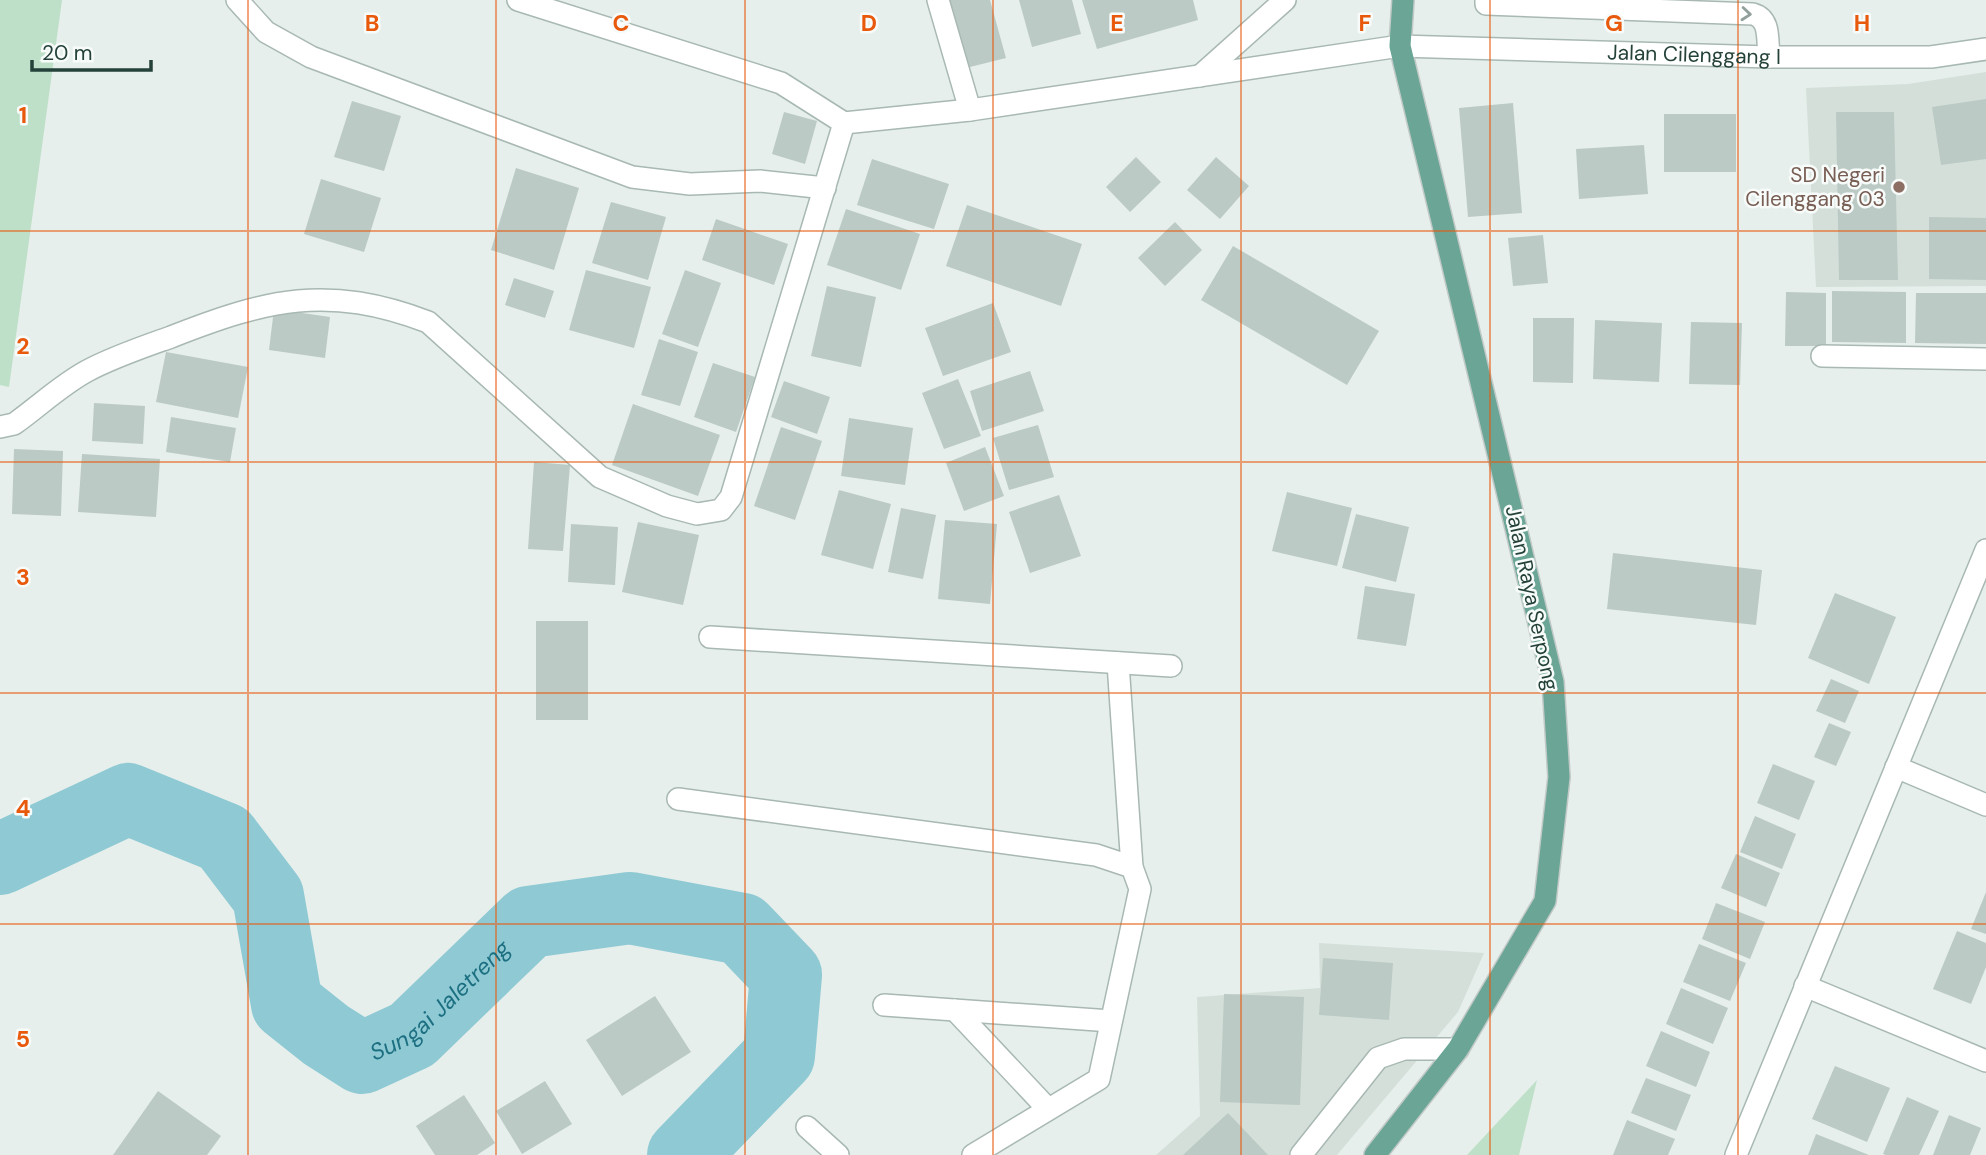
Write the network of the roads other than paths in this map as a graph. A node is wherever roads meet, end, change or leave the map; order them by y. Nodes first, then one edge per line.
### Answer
1 (237, 0) edge
2 (518, 0) edge
3 (938, 0) edge
4 (1285, 0) edge
5 (1403, 0) edge
6 (1486, 0) edge
7 (1400, 46) junction
8 (1986, 48) edge
9 (1769, 57) junction
10 (1200, 76) junction
11 (970, 110) junction
12 (844, 124) junction
13 (825, 188) junction
14 (1822, 356) dead end
15 (1986, 359) edge
16 (0, 428) edge
17 (1985, 552) edge
18 (710, 637) dead end
19 (1118, 663) junction
20 (1171, 666) dead end
21 (1896, 768) junction
22 (678, 799) dead end
23 (1986, 805) edge
24 (1132, 867) junction
25 (1805, 986) junction
26 (884, 1005) dead end
27 (955, 1010) junction
28 (1111, 1021) junction
29 (1458, 1048) junction
30 (1986, 1061) edge
31 (1048, 1109) junction
32 (807, 1126) dead end
33 (838, 1155) edge
34 (973, 1155) edge
35 (1301, 1155) edge
36 (1375, 1155) edge
37 (1736, 1155) edge

1 - 13 street
2 - 12 street
3 - 11 street
4 - 10 street
5 - 7 main road, Jalan Raya Serpong
6 -> 9 street
7 - 9 street, Jalan Cilenggang I
7 - 10 street, Jalan Cilenggang I
7 - 29 main road, Jalan Raya Serpong
8 - 9 street, Jalan Cilenggang I
10 - 11 street, Jalan Cilenggang I
11 - 12 street, Jalan Cilenggang I
12 - 13 street
13 - 16 street
14 - 15 street
17 - 21 street
18 - 19 street
19 - 20 street
19 - 24 street
21 - 23 street
21 - 25 street
22 - 24 street
24 - 28 street
25 - 30 street
25 - 37 street
26 - 27 street
27 - 28 street
27 - 31 street
28 - 31 street
29 - 35 street
29 - 36 main road, Jalan Raya Serpong
31 - 34 street
32 - 33 street

